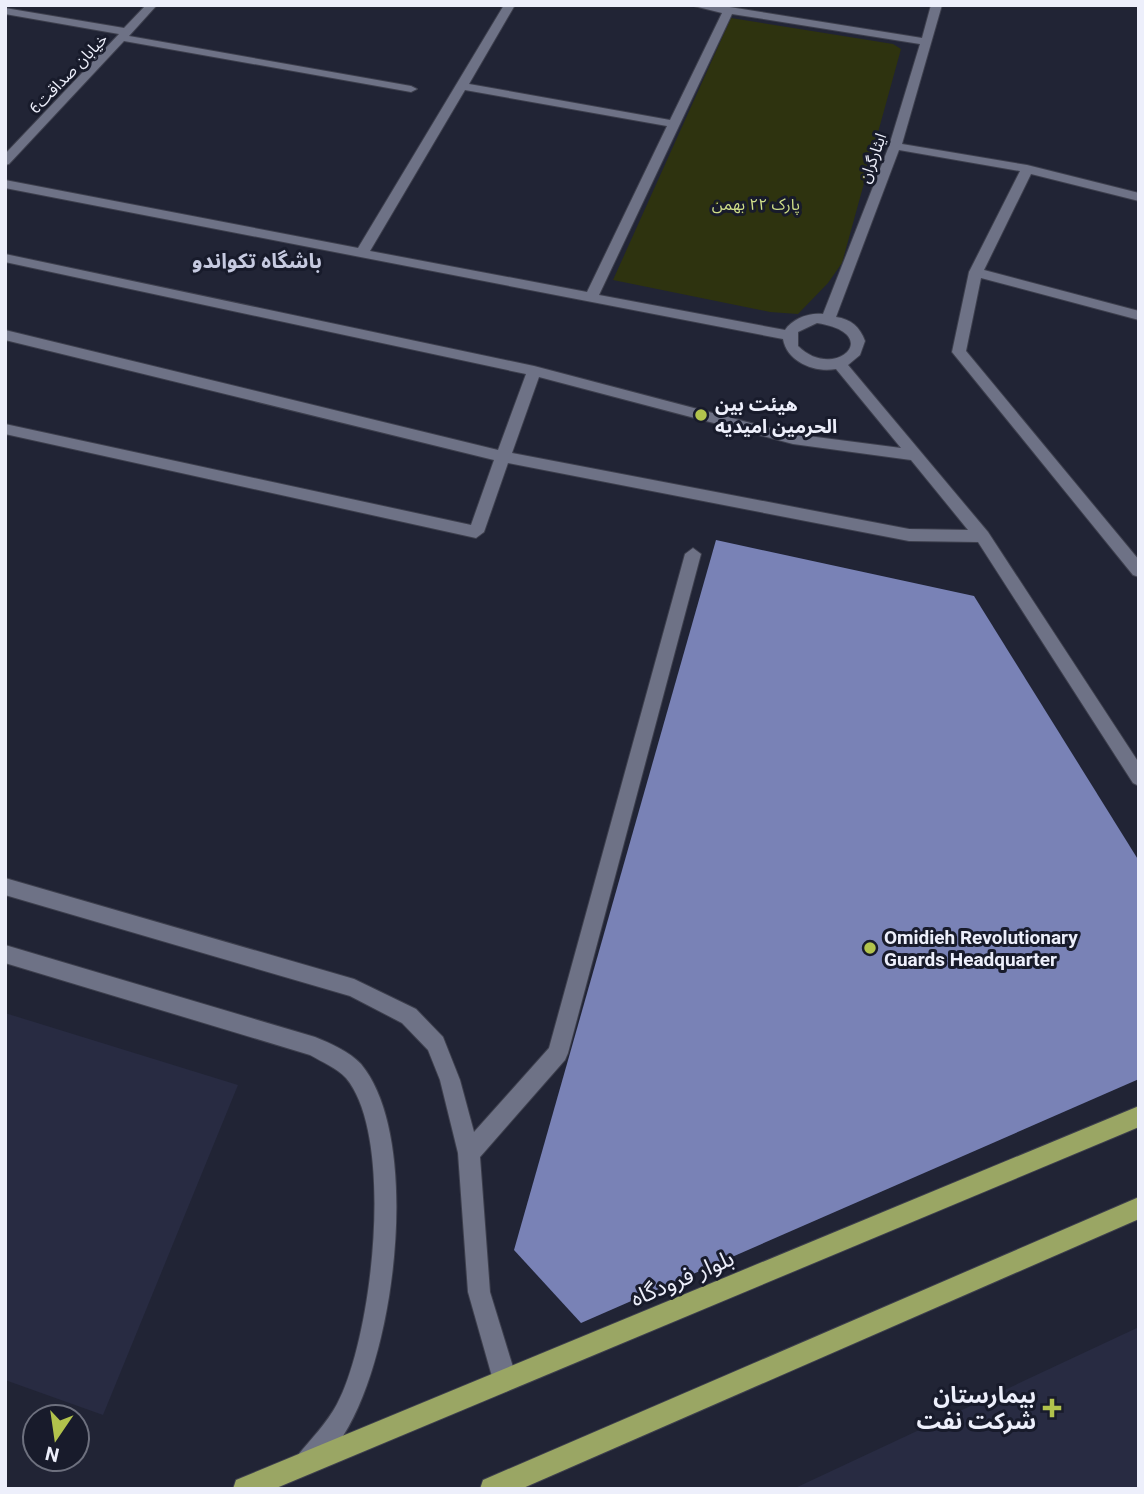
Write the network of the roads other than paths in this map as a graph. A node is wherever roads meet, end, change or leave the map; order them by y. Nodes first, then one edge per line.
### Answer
1 (152, 5) edge
2 (510, 5) edge
3 (695, 5) edge
4 (937, 5) edge
5 (728, 10) junction
6 (5, 11) edge
7 (126, 35) junction
8 (925, 43) junction
9 (461, 86) junction
10 (411, 89) dead end
11 (674, 124) junction
12 (895, 146) junction
13 (5, 161) edge
14 (1027, 169) junction
15 (5, 184) edge
16 (1139, 197) edge
17 (362, 253) junction
18 (5, 258) edge
19 (976, 272) junction
20 (591, 297) junction
21 (1139, 316) edge
22 (828, 319) junction
23 (5, 335) edge
24 (790, 336) junction
25 (839, 363) junction
26 (534, 371) junction
27 (5, 429) edge
28 (914, 455) junction
29 (503, 457) junction
30 (982, 536) junction
31 (692, 554) dead end
32 (1139, 571) edge
33 (1139, 778) edge
34 (5, 886) edge
35 (5, 954) edge
36 (1139, 1116) edge
37 (469, 1153) junction
38 (1139, 1208) edge
39 (505, 1380) junction
40 (306, 1462) junction
41 (245, 1489) edge
42 (492, 1489) edge

1 - 7 street, خیابان صداقت6
2 - 9 street
3 - 5 street
4 - 8 street, ایثارگران
5 - 8 street
5 - 11 street
6 - 7 street
7 - 10 street
7 - 13 street, خیابان صداقت6
8 - 12 street, ایثارگران
9 - 11 street
9 - 17 street
11 - 20 street
12 - 14 street
12 - 22 street, ایثارگران
14 - 16 street
14 - 19 street
15 - 17 street
17 - 20 street
18 - 26 street
19 - 21 street
19 - 32 street
20 - 24 street
22 - 24 street
22 - 25 street
23 - 29 street
24 - 25 street
25 - 28 street
26 - 28 street
26 - 29 street
27 - 29 street
28 - 30 street
29 - 30 street
30 - 33 street
31 - 37 street
34 - 37 street
35 - 40 street
36 - 39 main road, بلوار فرودگاه
37 - 39 street
38 - 42 main road
39 - 40 main road, بلوار فرودگاه
40 - 41 main road, بلوار فرودگاه

